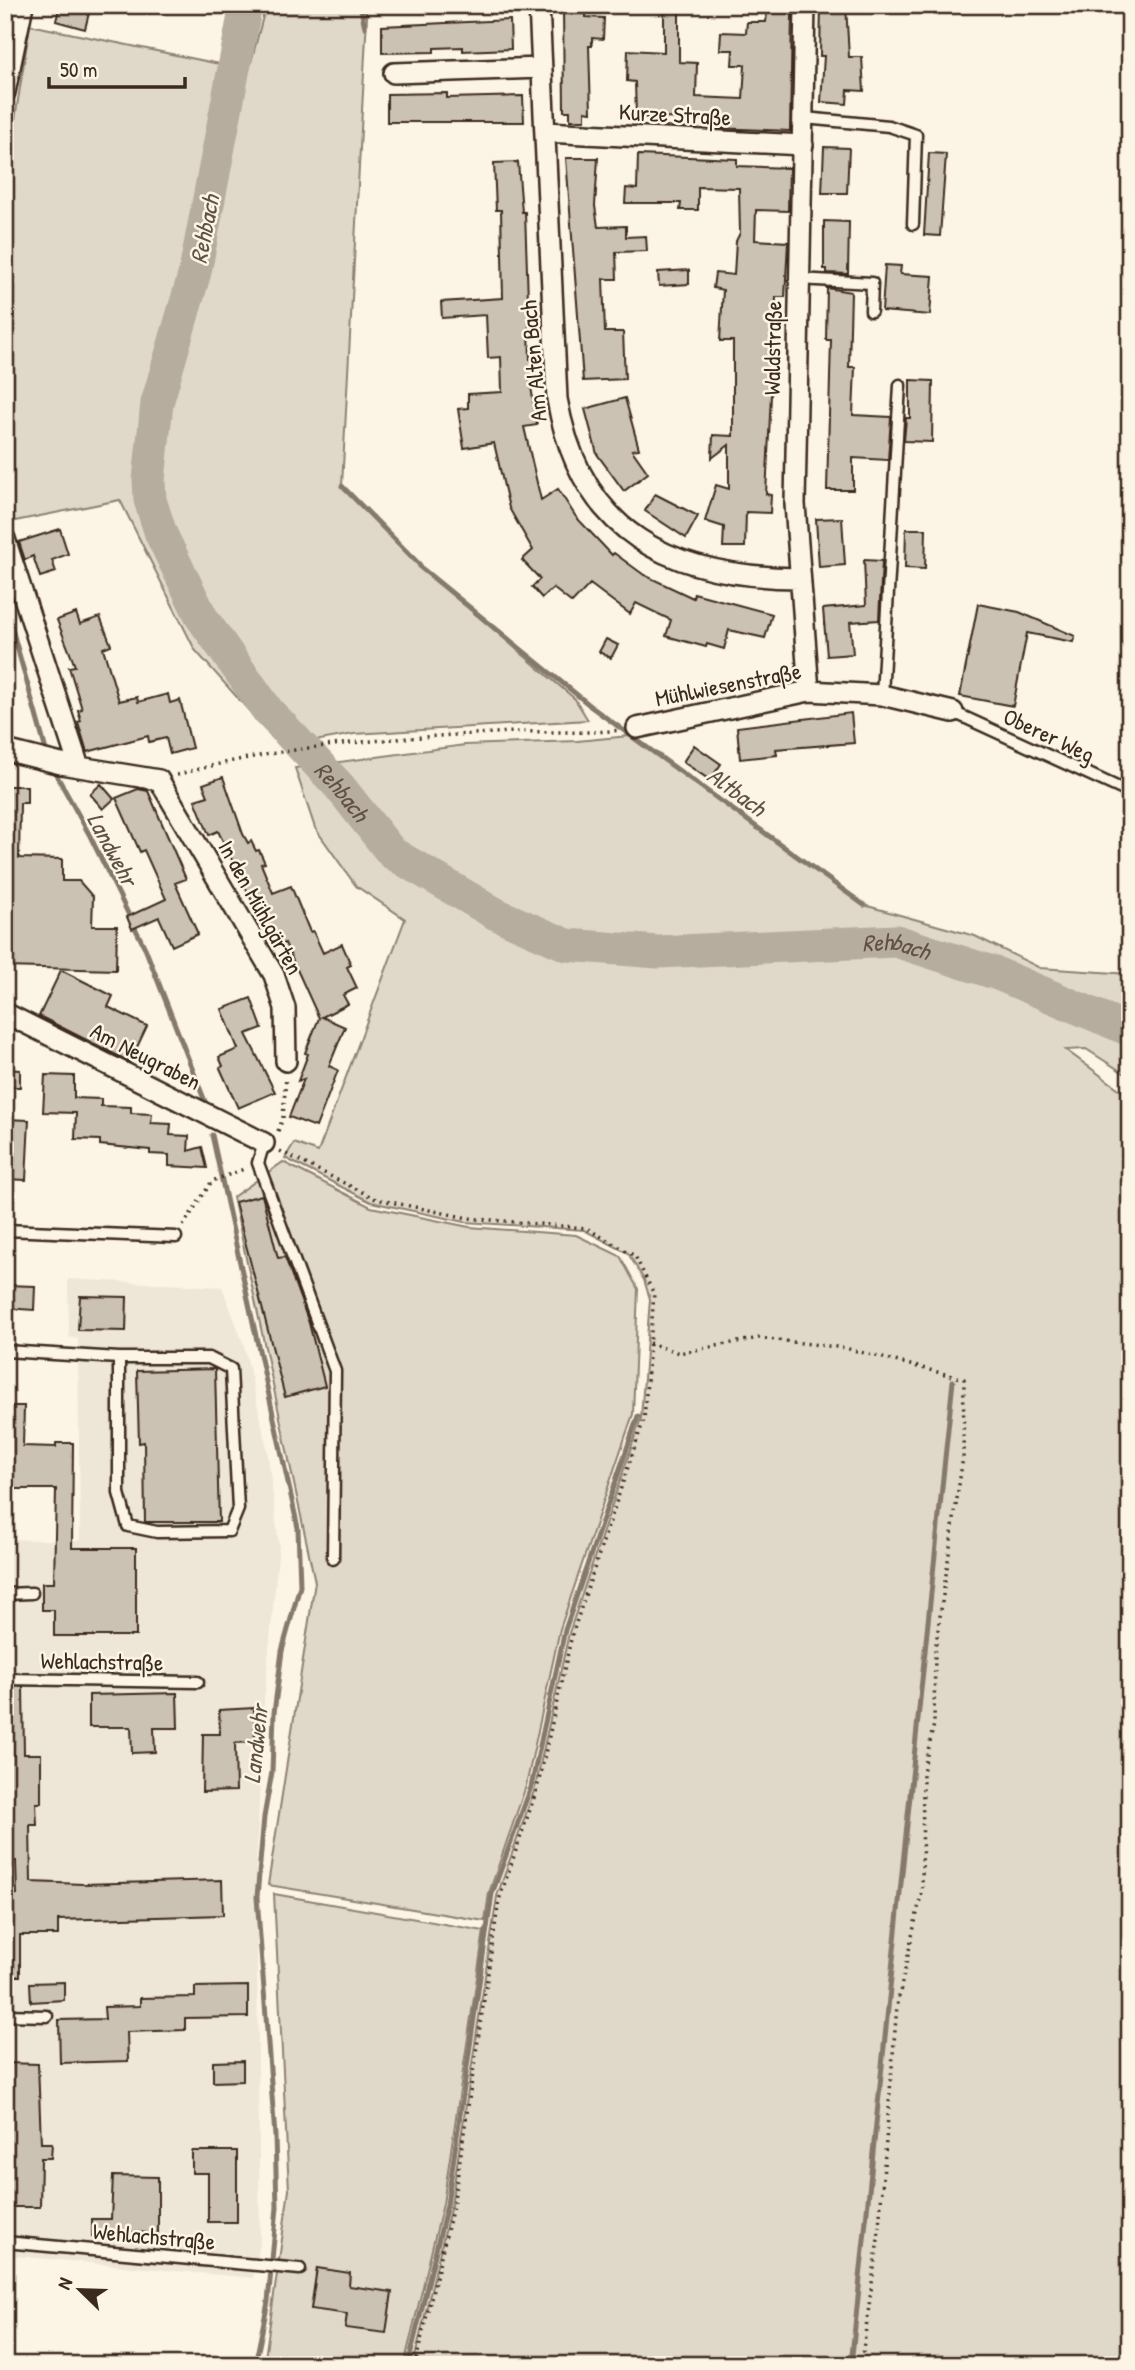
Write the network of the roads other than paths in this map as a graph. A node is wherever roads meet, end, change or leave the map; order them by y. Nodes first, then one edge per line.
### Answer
1 (23, 5) edge
2 (539, 5) edge
3 (805, 5) edge
4 (541, 68) junction
5 (394, 73) dead end
6 (5, 92) edge
7 (804, 118) junction
8 (545, 132) junction
9 (803, 145) junction
10 (913, 224) dead end
11 (798, 279) junction
12 (871, 311) dead end
13 (900, 384) dead end
14 (5, 540) edge
15 (799, 578) junction
16 (809, 691) junction
17 (882, 695) junction
18 (953, 712) joint
19 (637, 728) dead end
20 (5, 750) edge
21 (62, 763) junction
22 (1130, 793) edge
23 (5, 1013) edge
24 (286, 1061) road end
25 (264, 1143) joint
26 (5, 1230) edge
27 (176, 1237) road end
28 (5, 1352) edge
29 (119, 1358) junction
30 (333, 1559) dead end
31 (32, 1593) dead end
32 (5, 1594) edge
33 (5, 1679) edge
34 (198, 1682) dead end
35 (5, 2015) edge
36 (47, 2016) dead end
37 (5, 2242) edge
38 (300, 2269) dead end

1 - 6 street
2 - 4 street, Am Alten Bach
3 - 7 street, Waldstraße
4 - 5 street
4 - 8 street, Am Alten Bach
7 - 9 street, Waldstraße
7 - 10 lane
8 - 9 street, Kurze Straße
8 - 15 street, Am Alten Bach
9 - 11 street, Waldstraße
11 - 12 lane
11 - 15 street, Waldstraße
13 - 17 lane
14 - 21 street
15 - 16 street, Waldstraße
16 - 17 street, Mühlwiesenstraße
16 - 19 street, Mühlwiesenstraße
17 - 18 street, Mühlwiesenstraße
18 - 22 lane, Oberer Weg
20 - 21 street
21 - 24 street, In den Mühlgärten
23 - 25 street, Am Neugraben
25 - 30 lane
26 - 27 lane
28 - 29 lane
29 - 29 lane
31 - 32 lane
33 - 34 lane, Wehlachstraße
35 - 36 lane
37 - 38 lane, Wehlachstraße

